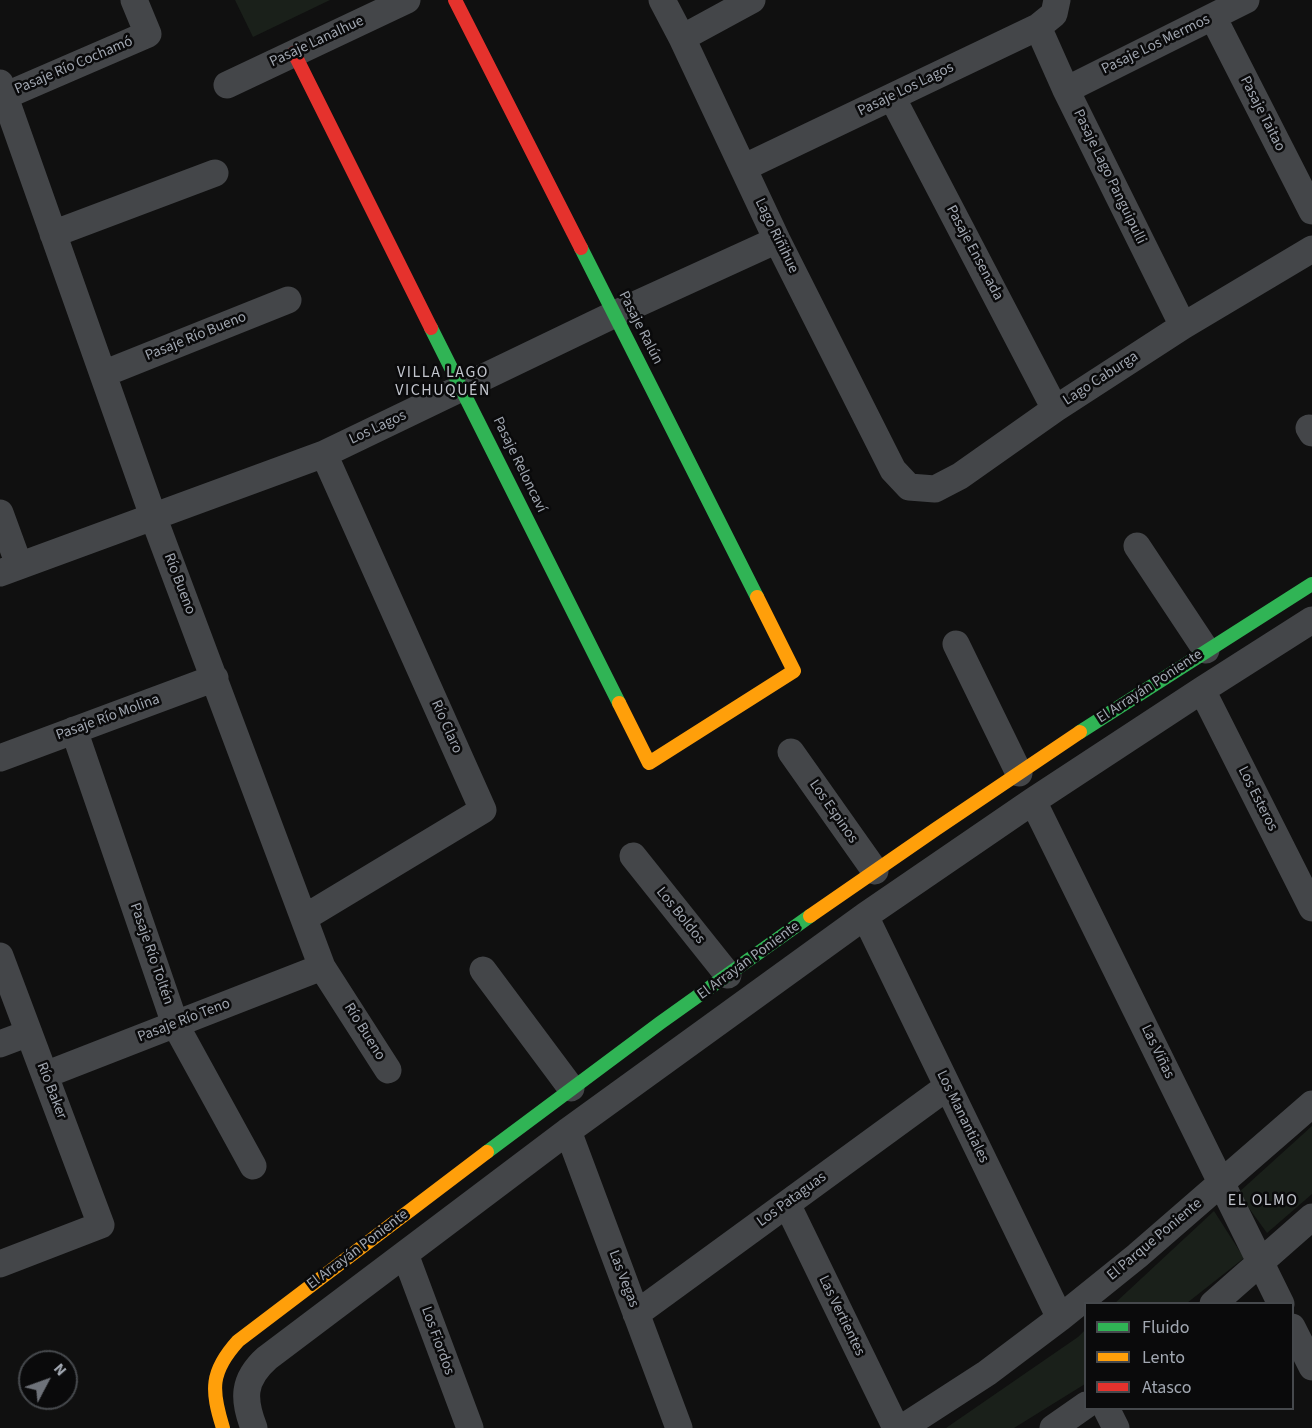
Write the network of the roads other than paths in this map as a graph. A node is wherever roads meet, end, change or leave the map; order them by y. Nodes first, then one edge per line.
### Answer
1 (134, 0) edge
2 (407, 0) edge
3 (455, 0) edge
4 (662, 0) edge
5 (752, 0) edge
6 (1057, 0) edge
7 (1246, 0) edge
8 (1213, 17) junction
9 (1038, 27) junction
10 (682, 38) junction
11 (294, 53) junction
12 (227, 85) dead end
13 (1066, 90) junction
14 (2, 92) edge
15 (892, 97) junction
16 (743, 168) junction
17 (215, 173) dead end
18 (1312, 211) edge
19 (53, 234) junction
20 (777, 240) junction
21 (1312, 249) edge
22 (288, 300) dead end
23 (615, 314) junction
24 (1183, 326) junction
25 (103, 374) junction
26 (462, 388) junction
27 (1055, 409) junction
28 (324, 454) junction
29 (893, 470) joint
30 (0, 513) edge
31 (153, 516) junction
32 (1137, 546) dead end
33 (9, 569) edge
34 (1312, 584) edge
35 (1312, 620) edge
36 (956, 644) dead end
37 (1206, 650) junction
38 (215, 678) junction
39 (1202, 690) junction
40 (74, 730) junction
41 (791, 752) dead end
42 (0, 758) edge
43 (649, 763) joint
44 (1019, 772) junction
45 (1033, 801) junction
46 (633, 856) dead end
47 (1303, 864) edge
48 (875, 871) junction
49 (1312, 908) edge
50 (864, 916) junction
51 (304, 918) junction
52 (0, 956) edge
53 (322, 967) junction
54 (483, 970) dead end
55 (728, 975) junction
56 (175, 1024) junction
57 (29, 1033) junction
58 (0, 1044) edge
59 (388, 1071) dead end
60 (45, 1075) junction
61 (947, 1087) junction
62 (571, 1088) junction
63 (1312, 1104) edge
64 (568, 1131) junction
65 (253, 1166) dead end
66 (1222, 1183) junction
67 (787, 1204) junction
68 (1312, 1217) edge
69 (405, 1254) junction
70 (1260, 1262) junction
71 (0, 1264) edge
72 (1215, 1302) edge
73 (1280, 1302) edge
74 (636, 1314) junction
75 (1060, 1318) junction
76 (1294, 1329) edge
77 (1312, 1366) edge
78 (1084, 1406) edge
79 (1107, 1410) edge
80 (224, 1428) edge
81 (254, 1428) edge
82 (470, 1428) edge
83 (679, 1428) edge
84 (896, 1428) edge
85 (902, 1428) edge
86 (1053, 1428) edge
87 (1116, 1428) edge

1 - 14 street, Pasaje Río Cochamó
2 - 11 street, Pasaje Lanalhue
3 - 23 street, Pasaje Ralún
4 - 10 street, Lago Riñihue
5 - 10 street
6 - 9 street, Pasaje Los Lagos
7 - 8 street, Pasaje Los Mermos
8 - 13 street, Pasaje Los Mermos
8 - 18 street, Pasaje Taitao
9 - 13 street, Pasaje Lago Panguipulli
9 - 15 street, Pasaje Los Lagos
10 - 16 street, Lago Riñihue
11 - 12 street, Pasaje Lanalhue
11 - 26 street, Pasaje Reloncaví
13 - 24 street, Pasaje Lago Panguipulli
14 - 19 street, Río Bueno
15 - 16 street, Pasaje Los Lagos
15 - 27 street, Pasaje Ensenada
16 - 20 street, Lago Riñihue
17 - 19 street
19 - 25 street, Río Bueno
20 - 23 street, Los Lagos
20 - 29 street, Lago Riñihue
21 - 24 street, Lago Caburga
22 - 25 street, Pasaje Río Bueno
23 - 26 street, Los Lagos
23 - 43 street, Pasaje Ralún
24 - 27 street, Lago Caburga
25 - 31 street, Río Bueno
26 - 28 street, Los Lagos
26 - 43 street, Pasaje Reloncaví
27 - 29 street, Lago Caburga
28 - 31 street, Los Lagos
28 - 51 street, Río Claro
30 - 33 street
31 - 33 street, Los Lagos
31 - 38 street, Río Bueno
32 - 37 street
34 - 37 street, El Arrayán Poniente
35 - 39 street, El Arrayán Poniente
36 - 44 street
37 - 44 street, El Arrayán Poniente
38 - 40 street, Pasaje Río Molina
38 - 51 street, Río Bueno
39 - 45 street, El Arrayán Poniente
39 - 47 street, Los Esteros
40 - 42 street, Pasaje Río Molina
40 - 56 street, Pasaje Río Toltén
41 - 48 street, Los Espinos
44 - 48 street, El Arrayán Poniente
45 - 50 street, El Arrayán Poniente
45 - 66 street, Las Viñas
46 - 55 street, Los Boldos
47 - 49 street, Los Esteros
48 - 55 street, El Arrayán Poniente
50 - 61 street, Los Manantiales
50 - 64 street, El Arrayán Poniente
51 - 53 street, Río Bueno
52 - 57 street, Río Baker
53 - 56 street, Pasaje Río Teno
53 - 59 street, Río Bueno
54 - 62 street
55 - 62 street, El Arrayán Poniente
56 - 60 street, Pasaje Río Teno
56 - 65 street, Pasaje Río Toltén
57 - 58 street
57 - 60 street, Río Baker
60 - 71 street, Río Baker
61 - 67 street, Los Pataguas
61 - 75 street, Los Manantiales
62 - 80 street, El Arrayán Poniente
63 - 66 street, El Parque Poniente
64 - 69 street, El Arrayán Poniente
64 - 74 street, Las Vegas
66 - 70 street, Las Viñas
66 - 75 street, El Parque Poniente
67 - 74 street, Los Pataguas
67 - 84 street, Las Vertientes
68 - 70 street
69 - 81 street, El Arrayán Poniente
69 - 82 street, Los Fiordos
70 - 72 street
70 - 73 street, Las Viñas
74 - 83 street, Las Vegas
75 - 85 street, El Parque Poniente
76 - 77 street
78 - 86 street
79 - 87 street

